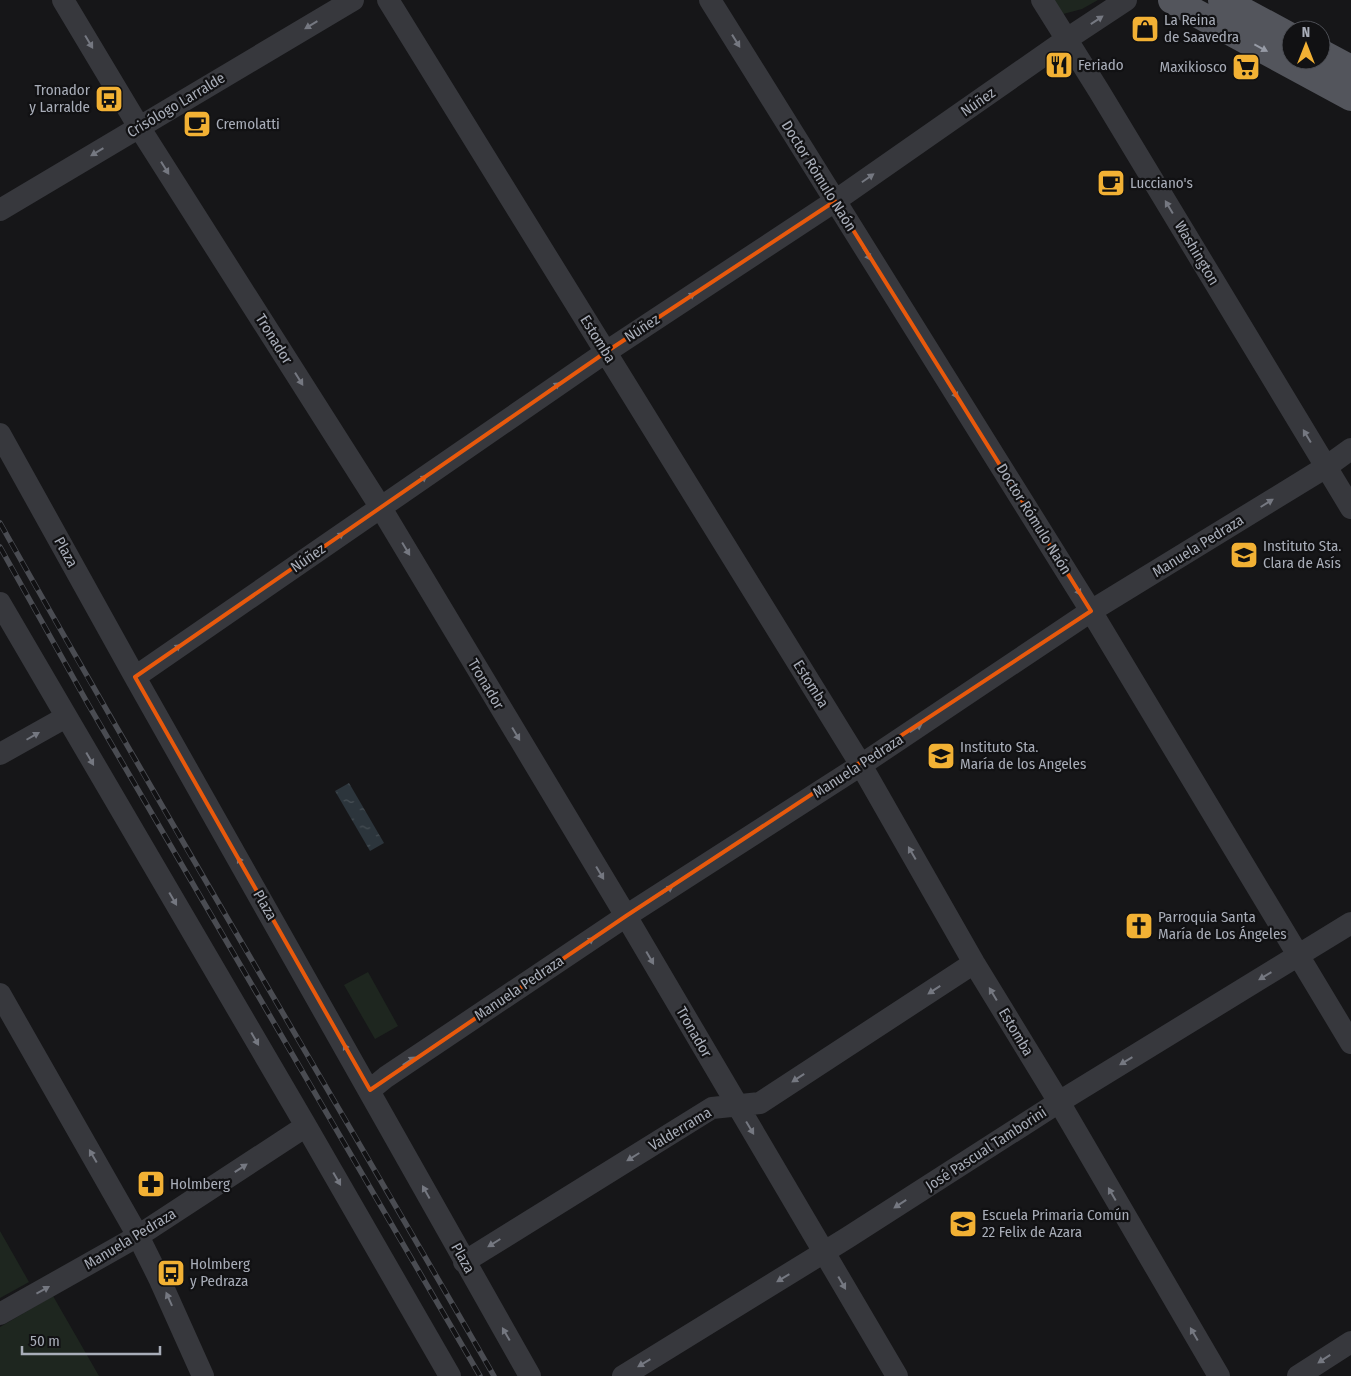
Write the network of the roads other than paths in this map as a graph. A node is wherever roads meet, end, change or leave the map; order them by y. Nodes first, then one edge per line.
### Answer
1 (63, 0) edge
2 (353, 0) edge
3 (388, 0) edge
4 (710, 0) edge
5 (1042, 0) edge
6 (1126, 0) edge
7 (1172, 0) edge
8 (1222, 0) edge
9 (1281, 32) edge
10 (1067, 39) junction
11 (1331, 58) edge
12 (1351, 69) edge
13 (1351, 96) edge
14 (139, 127) junction
15 (835, 201) junction
16 (0, 210) edge
17 (606, 352) junction
18 (0, 434) edge
19 (1351, 450) edge
20 (1326, 467) junction
21 (381, 508) junction
22 (1351, 508) edge
23 (0, 603) edge
24 (1091, 611) junction
25 (135, 677) junction
26 (66, 717) junction
27 (0, 754) edge
28 (861, 765) junction
29 (626, 916) junction
30 (1351, 923) edge
31 (1298, 955) junction
32 (974, 963) junction
33 (0, 994) edge
34 (1351, 1043) edge
35 (370, 1090) junction
36 (1059, 1102) junction
37 (737, 1106) junction
38 (306, 1126) junction
39 (138, 1236) junction
40 (824, 1253) junction
41 (464, 1262) junction
42 (0, 1314) edge
43 (1351, 1342) edge
44 (202, 1376) edge
45 (450, 1376) edge
46 (530, 1376) edge
47 (622, 1376) edge
48 (897, 1376) edge
49 (1219, 1376) edge
50 (1298, 1376) edge

1 -> 14 street, Tronador
2 -> 14 street, Crisólogo Larralde
3 - 17 street, Estomba
4 -> 15 street, Doctor Rómulo Naón
5 - 10 street, Washington
10 -> 6 street, Núñez
7 -> 13 main road
8 - 9 main road
15 -> 10 street, Núñez
20 -> 10 street, Washington
11 - 12 main road
14 -> 16 street, Crisólogo Larralde
14 -> 21 street, Tronador
17 -> 15 street, Núñez
15 -> 24 street, Doctor Rómulo Naón
21 -> 17 street, Núñez
17 - 28 street, Estomba
18 - 25 street, Plaza
19 - 20 street, Manuela Pedraza
20 - 22 street, Washington
24 -> 20 street, Manuela Pedraza
25 -> 21 street, Núñez
21 -> 29 street, Tronador
23 - 26 street
28 -> 24 street, Manuela Pedraza
24 - 31 street, Doctor Rómulo Naón
35 -> 25 street, Plaza
27 -> 26 street
26 -> 38 street
29 -> 28 street, Manuela Pedraza
32 -> 28 street, Estomba
35 -> 29 street, Manuela Pedraza
29 -> 37 street, Tronador
30 - 31 street, José Pascual Tamborini
31 - 34 street, Doctor Rómulo Naón
31 -> 36 street, José Pascual Tamborini
36 -> 32 street, Estomba
32 -> 37 street, Valderrama
39 -> 33 street
41 -> 35 street, Plaza
36 -> 40 street, José Pascual Tamborini
49 -> 36 street, Estomba
37 -> 40 street, Tronador
37 -> 41 street, Valderrama
39 -> 38 street, Manuela Pedraza
38 -> 45 street
42 -> 39 street, Manuela Pedraza
44 -> 39 street
40 -> 47 street, José Pascual Tamborini
40 -> 48 street, Tronador
46 -> 41 street, Plaza
43 -> 50 street

